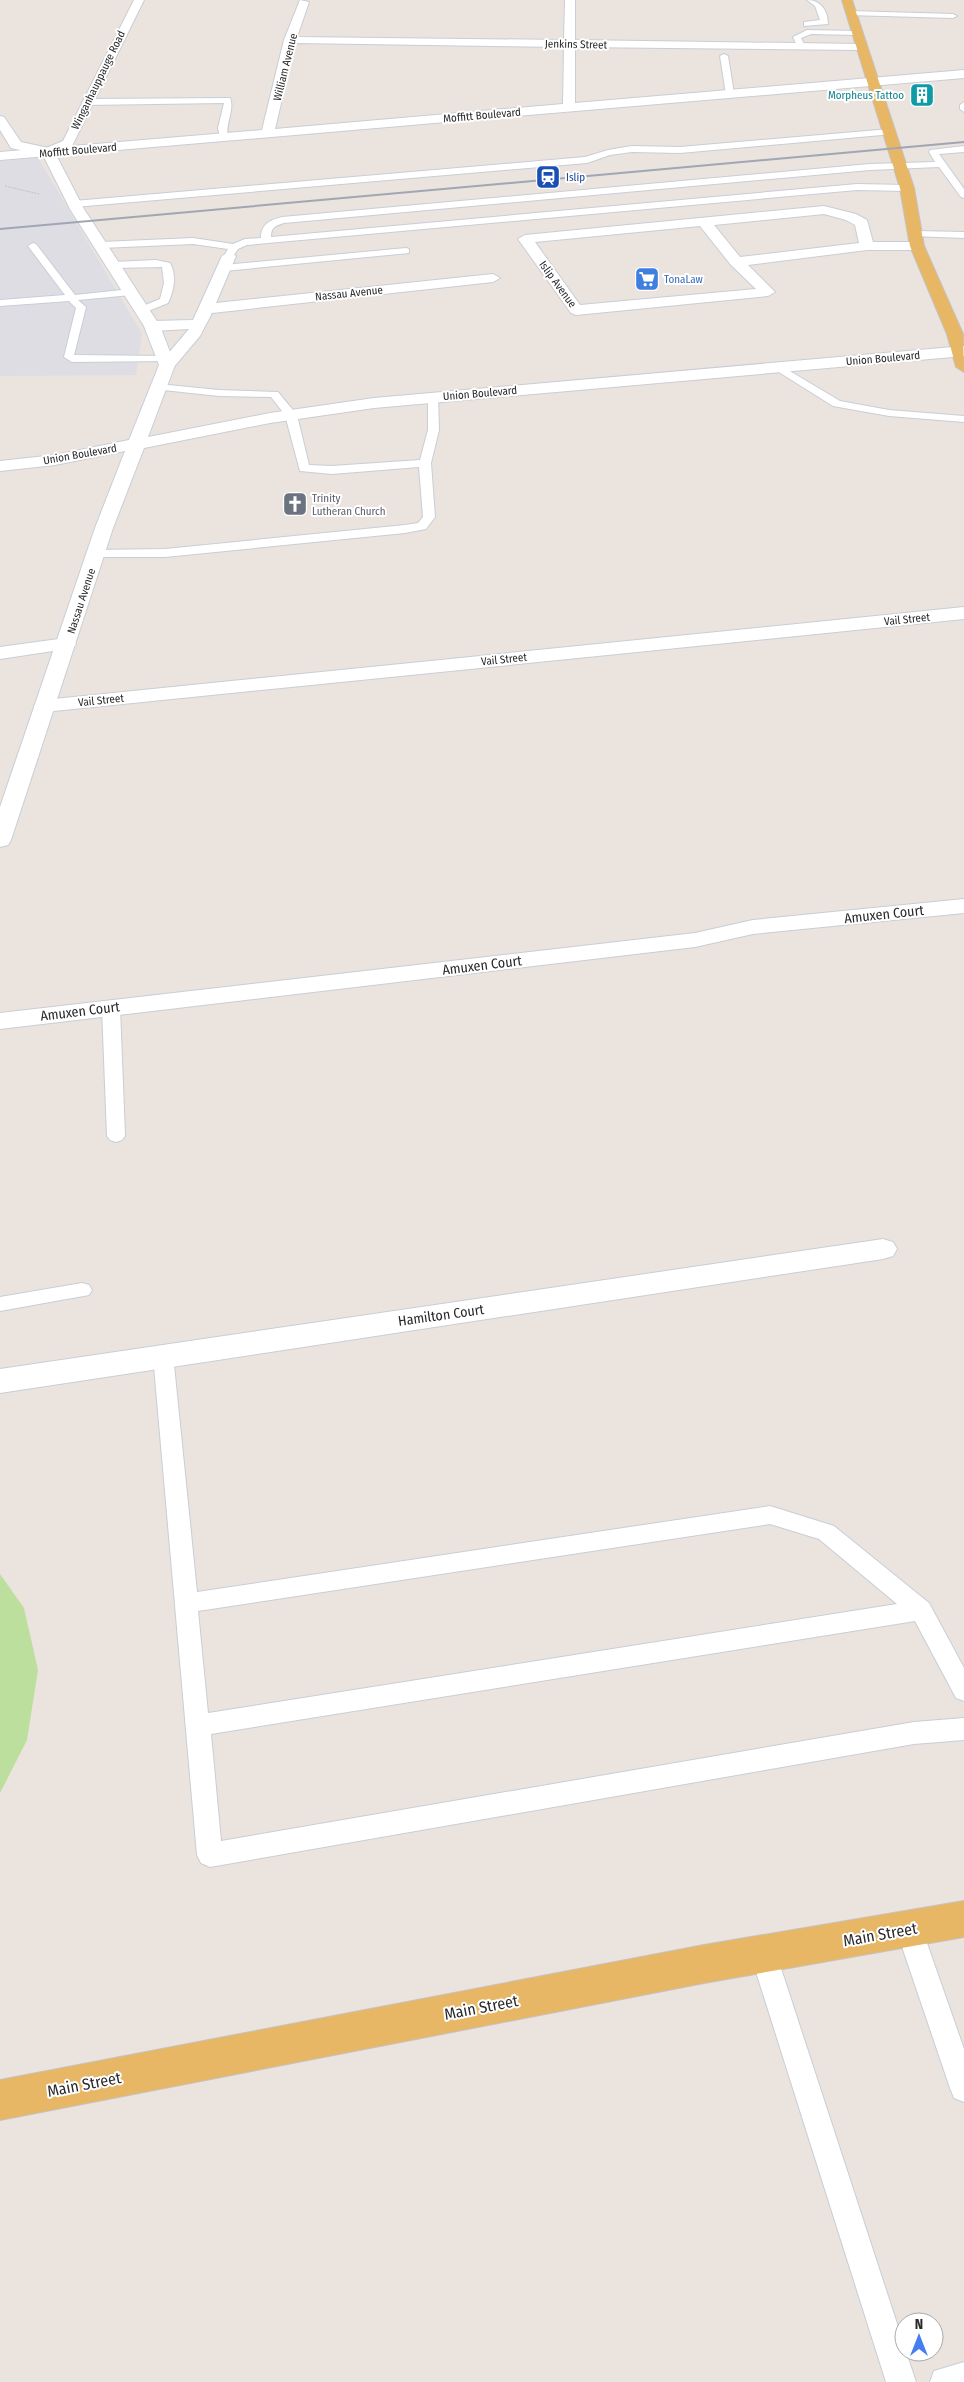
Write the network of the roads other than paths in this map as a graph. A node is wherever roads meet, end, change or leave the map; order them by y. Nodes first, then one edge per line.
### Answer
1 (139, 0) edge
2 (570, 0) edge
3 (811, 0) edge
4 (847, 0) edge
5 (304, 2) dead end
6 (851, 13) junction
7 (953, 16) dead end
8 (810, 32) junction
9 (857, 33) junction
10 (290, 40) junction
11 (568, 43) junction
12 (801, 46) junction
13 (862, 47) junction
14 (724, 56) dead end
15 (964, 74) edge
16 (873, 81) junction
17 (730, 94) junction
18 (86, 102) junction
19 (569, 107) junction
20 (0, 120) edge
21 (268, 132) junction
22 (890, 132) junction
23 (224, 136) junction
24 (964, 149) edge
25 (48, 152) junction
26 (0, 156) edge
27 (899, 164) junction
28 (943, 164) junction
29 (839, 170) junction
30 (857, 188) junction
31 (907, 188) junction
32 (964, 195) edge
33 (75, 207) junction
34 (705, 223) junction
35 (964, 235) edge
36 (865, 239) junction
37 (916, 240) junction
38 (266, 241) junction
39 (134, 243) junction
40 (101, 245) junction
41 (33, 246) dead end
42 (406, 251) dead end
43 (229, 257) junction
44 (736, 262) junction
45 (135, 263) junction
46 (113, 264) junction
47 (493, 278) dead end
48 (131, 292) junction
49 (72, 298) junction
50 (0, 303) edge
51 (142, 310) junction
52 (202, 317) junction
53 (152, 326) junction
54 (963, 357) edge
55 (166, 362) junction
56 (778, 367) junction
57 (158, 387) junction
58 (434, 397) junction
59 (291, 415) junction
60 (964, 419) edge
61 (136, 443) junction
62 (425, 462) junction
63 (0, 466) edge
64 (96, 554) junction
65 (964, 613) edge
66 (66, 644) junction
67 (0, 652) edge
68 (44, 706) junction
69 (0, 840) edge
70 (964, 906) edge
71 (111, 1008) junction
72 (0, 1021) edge
73 (116, 1136) dead end
74 (883, 1249) dead end
75 (82, 1290) dead end
76 (0, 1304) edge
77 (163, 1356) junction
78 (0, 1381) edge
79 (188, 1603) junction
80 (920, 1610) junction
81 (964, 1691) edge
82 (198, 1725) junction
83 (964, 1729) edge
84 (964, 1919) edge
85 (909, 1929) junction
86 (763, 1953) junction
87 (964, 2088) edge
88 (0, 2100) edge
89 (964, 2377) edge
90 (901, 2382) edge
91 (945, 2382) edge

1 - 18 street, Winganhauppauge Road
2 - 11 street
3 - 8 lane
4 - 6 main road
5 - 10 street, William Avenue
6 - 7 lane
6 - 9 main road
8 - 9 lane
8 - 12 lane
9 - 13 main road
10 - 11 street, Jenkins Street
10 - 21 street, William Avenue
11 - 12 street, Jenkins Street
11 - 19 street
12 - 13 street, Jenkins Street
13 - 16 main road
14 - 17 lane
15 - 16 street, Moffitt Boulevard
16 - 17 street, Moffitt Boulevard
16 - 22 main road
17 - 19 street, Moffitt Boulevard
18 - 23 lane
18 - 25 street, Winganhauppauge Road
19 - 21 street, Moffitt Boulevard
20 - 25 street
21 - 23 street, Moffitt Boulevard
22 - 27 main road
22 - 33 lane
23 - 25 street, Moffitt Boulevard
24 - 28 lane
25 - 26 street, Moffitt Boulevard
25 - 33 street
27 - 28 lane
27 - 29 lane
27 - 31 main road
28 - 32 lane
29 - 30 lane
29 - 38 lane
30 - 31 lane
30 - 38 lane
31 - 37 main road
33 - 40 street
34 - 36 street
34 - 44 street
34 - 44 street, Islip Avenue
35 - 37 lane
36 - 37 street
36 - 44 street
37 - 54 main road
38 - 43 lane
39 - 40 lane
39 - 43 lane
39 - 45 lane
40 - 46 street
41 - 49 lane
42 - 43 lane
43 - 52 street, Nassau Avenue
45 - 46 lane
45 - 51 lane
46 - 48 street
47 - 52 street, Nassau Avenue
48 - 49 lane
48 - 51 street
49 - 50 lane
49 - 55 lane
51 - 53 street
52 - 53 street
52 - 55 street, Nassau Avenue
53 - 55 street
54 - 56 street, Union Boulevard
55 - 57 street, Nassau Avenue
56 - 58 street, Union Boulevard
56 - 60 lane
57 - 59 lane
57 - 61 street, Nassau Avenue
58 - 59 street, Union Boulevard
58 - 62 lane
59 - 61 street, Union Boulevard
59 - 62 lane
61 - 63 street, Union Boulevard
61 - 64 street, Nassau Avenue
62 - 64 lane
64 - 66 street, Nassau Avenue
65 - 68 street, Vail Street
66 - 67 street
66 - 68 street, Nassau Avenue
68 - 69 street, Nassau Avenue
70 - 71 street, Amuxen Court
71 - 72 street, Amuxen Court
71 - 73 lane
74 - 77 street, Hamilton Court
75 - 76 lane
77 - 78 street, Hamilton Court
77 - 79 lane
79 - 80 lane
79 - 82 lane
80 - 81 lane
80 - 82 lane
82 - 83 lane
84 - 85 main road, Main Street
85 - 86 main road, Main Street
85 - 87 lane
86 - 88 main road, Main Street
86 - 90 lane
89 - 91 lane

